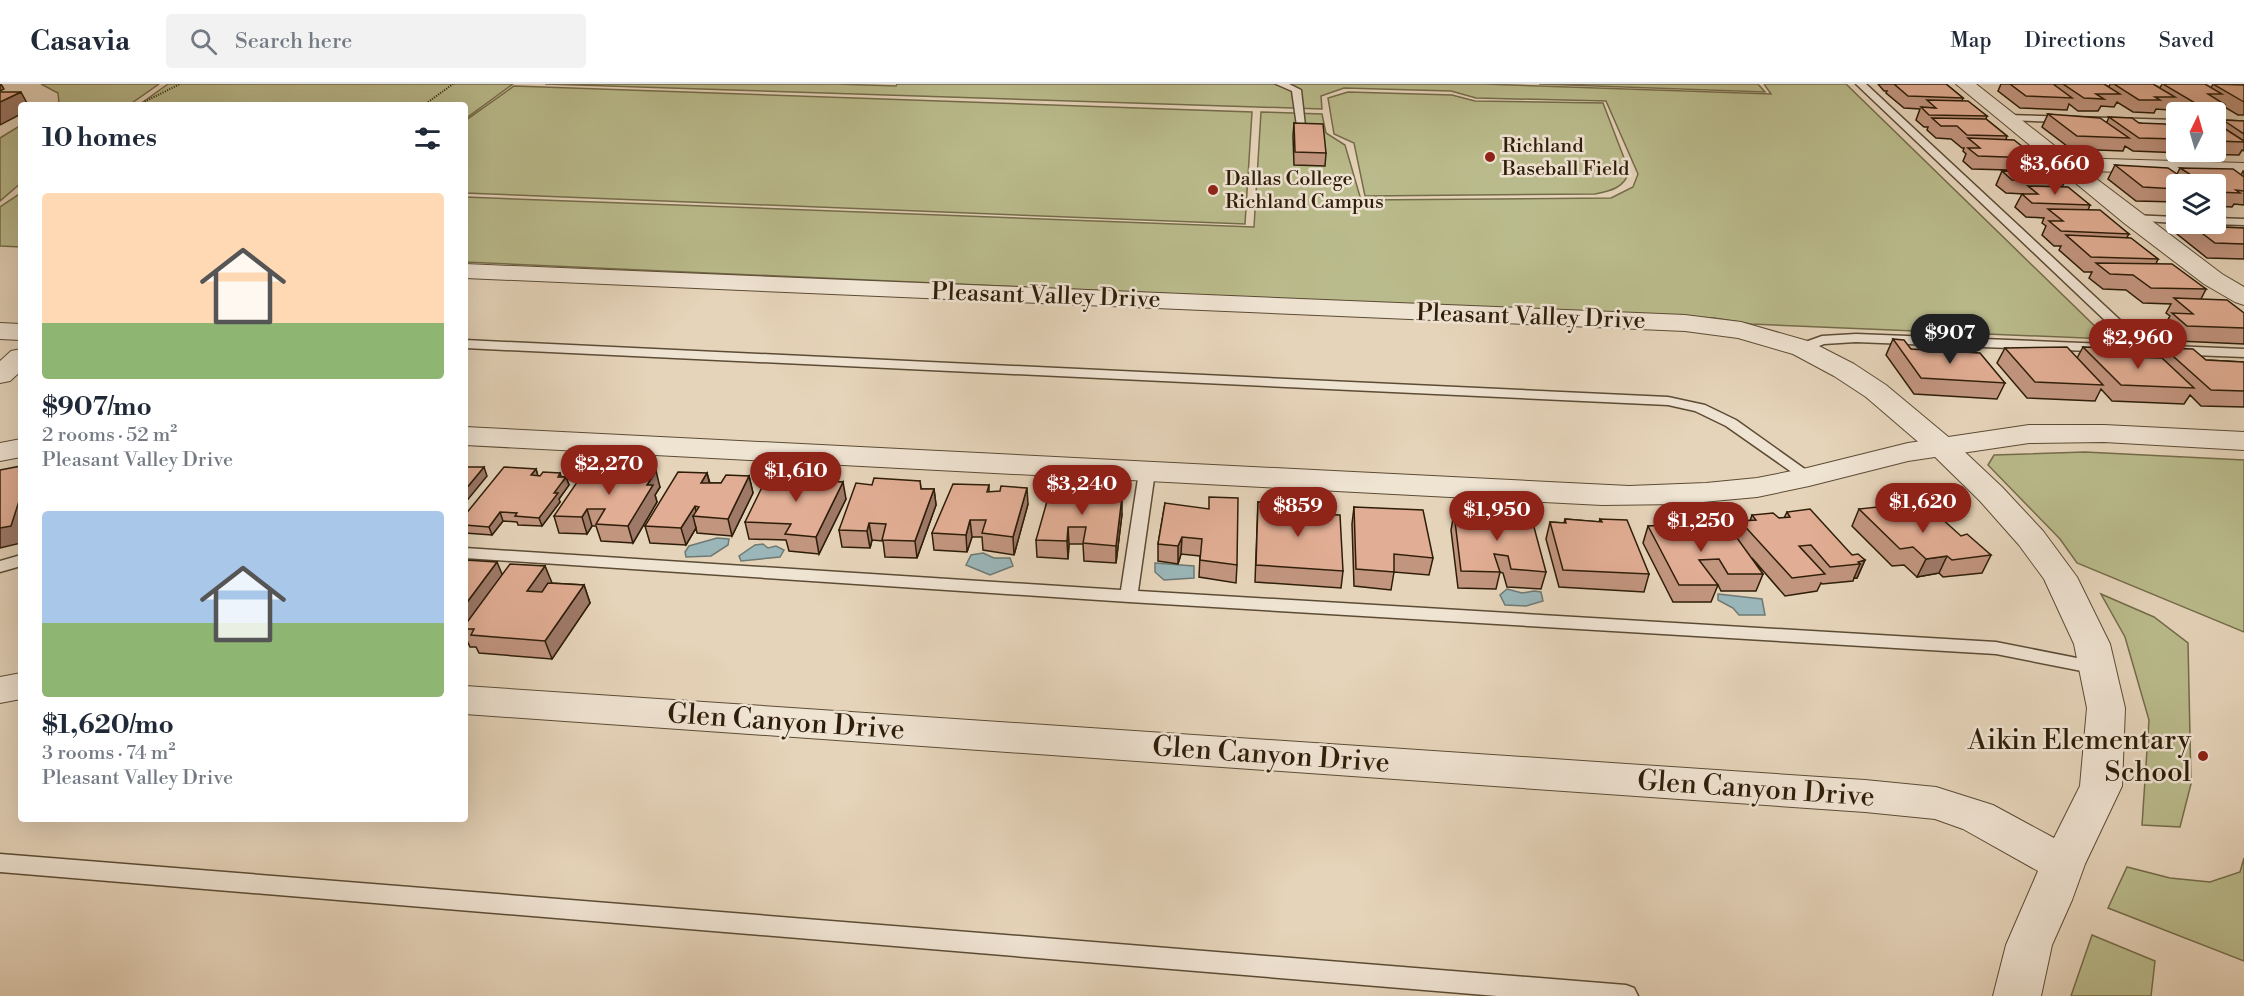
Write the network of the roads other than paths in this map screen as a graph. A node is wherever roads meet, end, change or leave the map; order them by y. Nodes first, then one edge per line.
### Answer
1 (1281, 84) edge
2 (1861, 84) edge
3 (1965, 84) edge
4 (2163, 84) edge
5 (2244, 86) edge
6 (2007, 118) junction
7 (2166, 123) edge
8 (2226, 124) edge
9 (2244, 124) edge
10 (1303, 133) edge
11 (2064, 164) junction
12 (2244, 169) edge
13 (2132, 218) junction
14 (2166, 220) edge
15 (2226, 221) edge
16 (2244, 222) edge
17 (468, 271) edge
18 (2213, 279) junction
19 (2244, 280) edge
20 (2244, 297) edge
21 (0, 331) edge
22 (18, 332) edge
23 (468, 344) edge
24 (1802, 348) junction
25 (2144, 350) junction
26 (2244, 353) edge
27 (18, 360) edge
28 (0, 375) edge
29 (468, 436) edge
30 (2244, 441) edge
31 (1941, 446) junction
32 (18, 449) edge
33 (0, 453) edge
34 (1147, 472) junction
35 (1808, 477) junction
36 (468, 553) edge
37 (18, 561) edge
38 (0, 567) edge
39 (1129, 596) junction
40 (2097, 668) junction
41 (18, 687) edge
42 (0, 690) edge
43 (468, 700) edge
44 (0, 863) edge
45 (2063, 864) junction
46 (1626, 996) edge
47 (2017, 996) edge

1 - 10 lane
2 - 25 lane
3 - 6 street
4 - 5 street
6 - 7 lane
6 - 11 street
8 - 9 lane
11 - 12 street
11 - 13 street
13 - 14 lane
13 - 18 street
15 - 16 lane
17 - 24 street, Pleasant Valley Drive
18 - 19 street
18 - 20 street
21 - 22 street
23 - 35 lane
24 - 25 lane
24 - 31 street, Pleasant Valley Drive
25 - 26 lane
27 - 28 street
29 - 34 street
30 - 31 street
31 - 35 street
31 - 40 street, Pleasant Valley Drive
32 - 33 street
34 - 35 street
34 - 39 lane
36 - 39 lane
37 - 38 lane
39 - 40 lane
40 - 45 street, Pleasant Valley Drive
41 - 42 street
43 - 45 street, Glen Canyon Drive
44 - 46 lane
45 - 47 street, Pleasant Valley Drive

